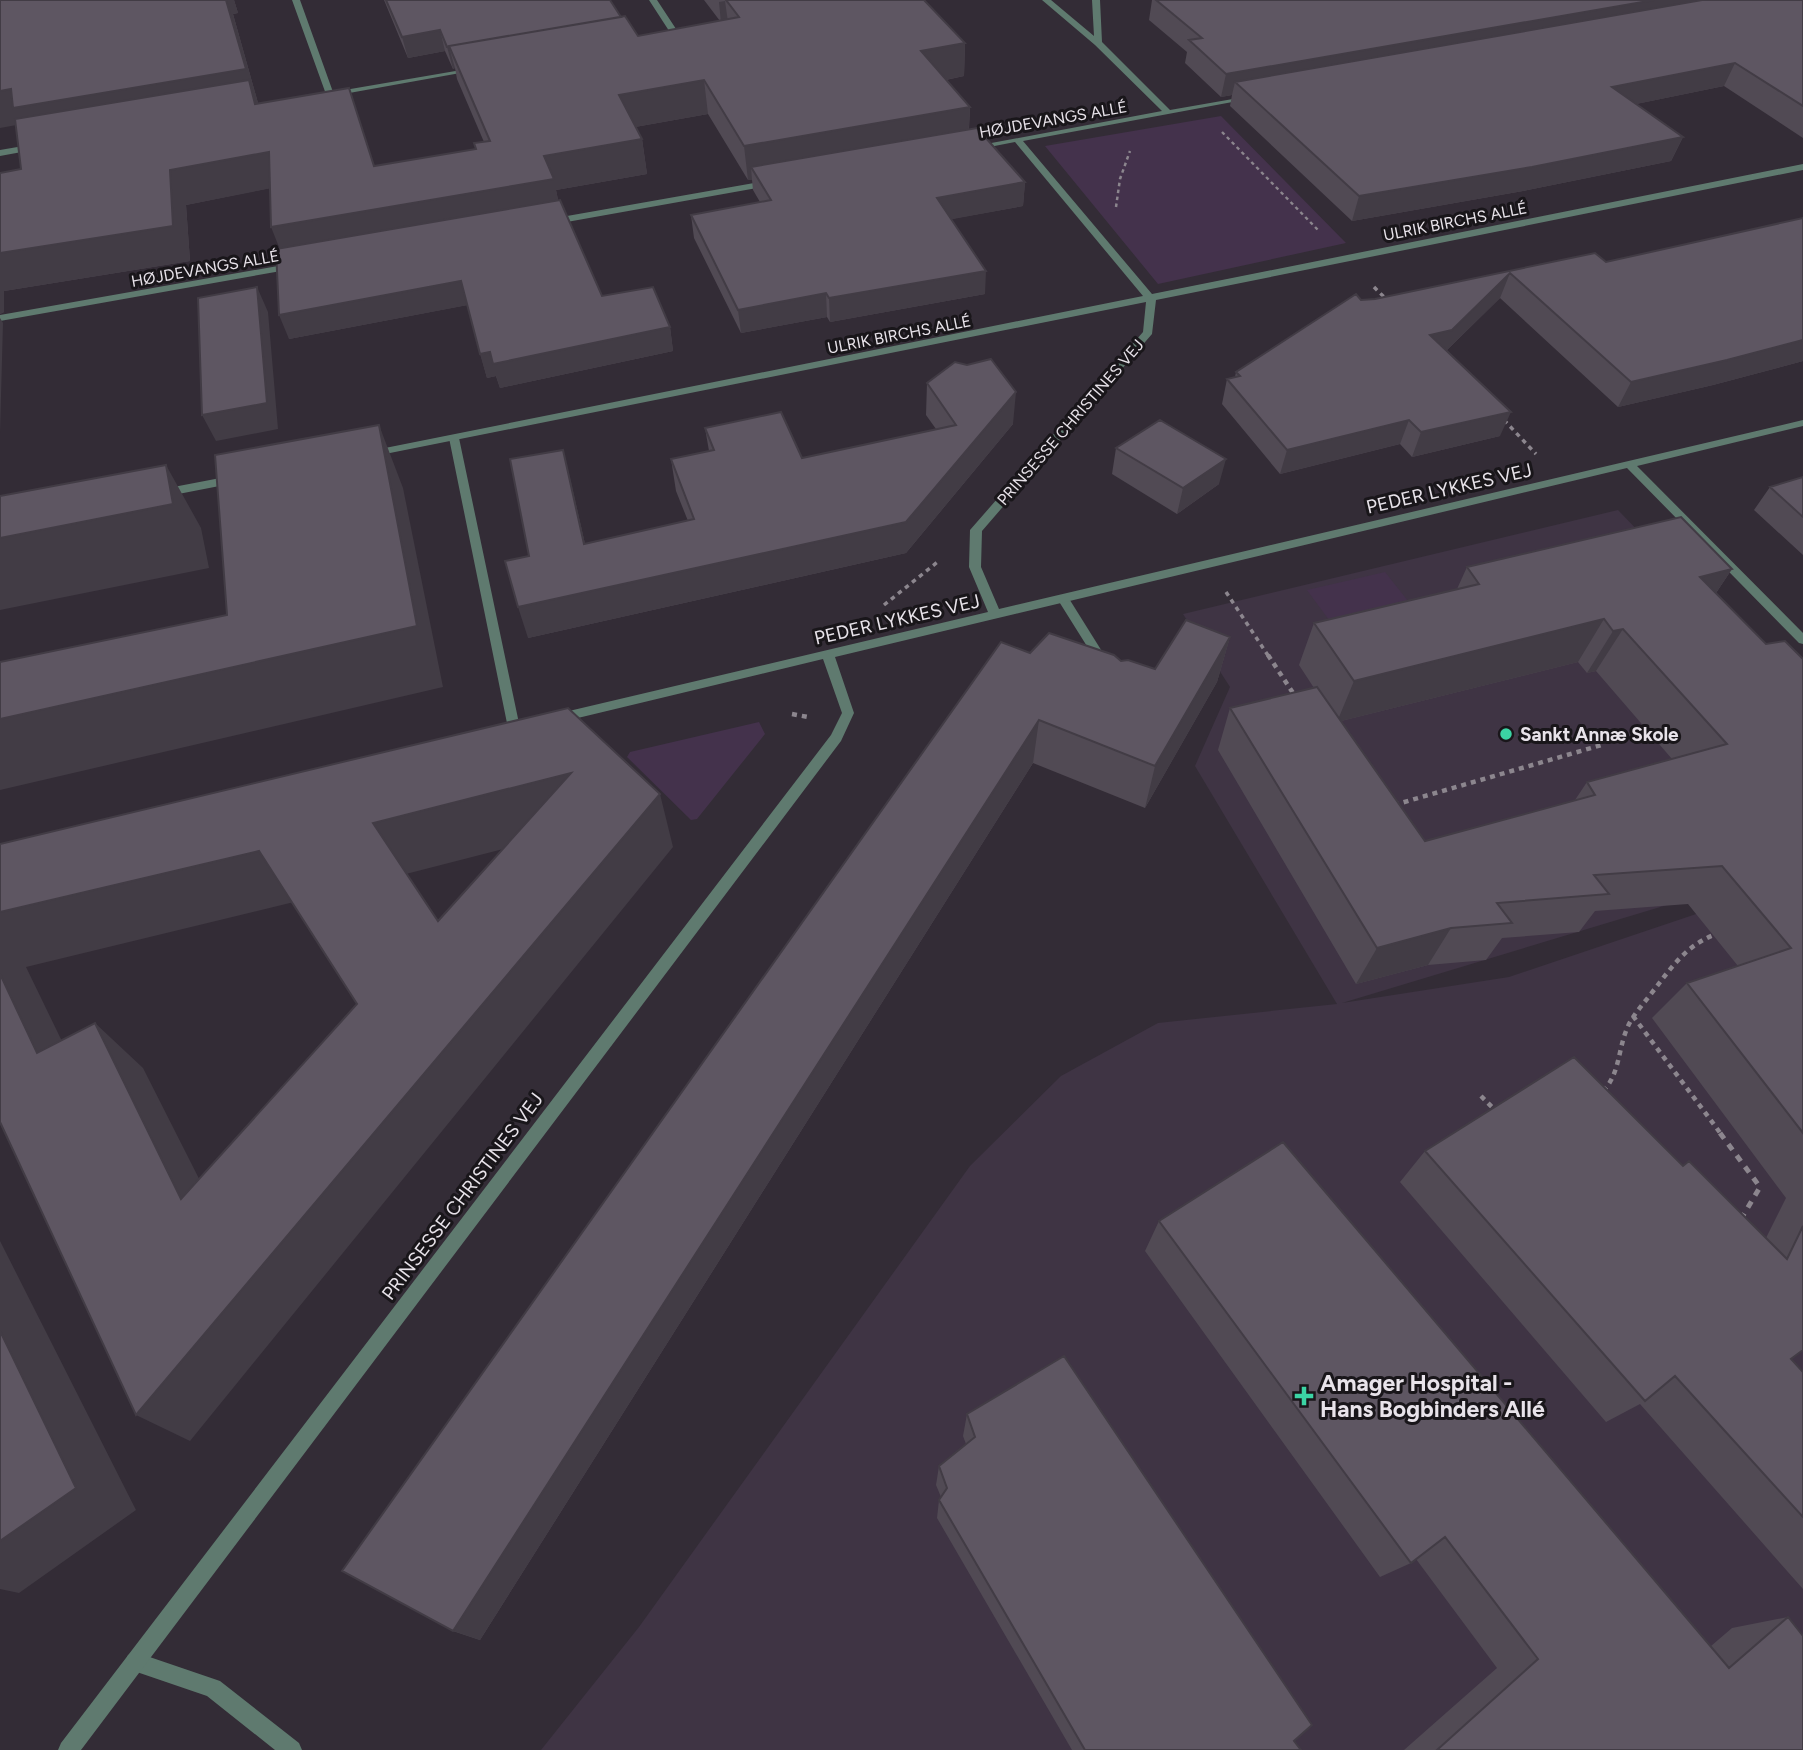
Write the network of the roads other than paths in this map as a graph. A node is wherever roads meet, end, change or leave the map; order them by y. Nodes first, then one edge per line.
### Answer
1 (296, 0) edge
2 (653, 0) edge
3 (1046, 0) edge
4 (1096, 0) edge
5 (689, 33) edge
6 (676, 35) junction
7 (663, 37) edge
8 (1098, 43) junction
9 (489, 67) edge
10 (330, 95) junction
11 (1264, 95) edge
12 (317, 97) edge
13 (1168, 112) junction
14 (1018, 140) junction
15 (40, 146) edge
16 (963, 149) edge
17 (0, 153) edge
18 (1803, 167) edge
19 (784, 181) edge
20 (537, 224) edge
21 (303, 265) edge
22 (1151, 300) junction
23 (0, 318) edge
24 (1803, 424) edge
25 (454, 438) junction
26 (358, 456) edge
27 (1630, 465) junction
28 (249, 477) edge
29 (153, 495) edge
30 (1064, 600) junction
31 (995, 615) junction
32 (1803, 640) edge
33 (828, 655) junction
34 (1109, 678) edge
35 (135, 1662) junction
36 (68, 1750) edge
37 (292, 1750) edge

1 - 10 street
2 - 6 street
3 - 8 street
4 - 8 street
5 - 6 street
6 - 7 street
8 - 13 street
9 - 10 street
10 - 12 street
11 - 13 street, HØJDEVANGS ALLÉ
13 - 14 street, HØJDEVANGS ALLÉ
14 - 16 street, HØJDEVANGS ALLÉ
14 - 22 street
15 - 17 street
18 - 22 street, ULRIK BIRCHS ALLÉ
19 - 20 street
21 - 23 street, HØJDEVANGS ALLÉ
22 - 25 street, ULRIK BIRCHS ALLÉ
22 - 31 street, PRINSESSE CHRISTINES VEJ
24 - 27 street, PEDER LYKKES VEJ
25 - 26 street, ULRIK BIRCHS ALLÉ
25 - 33 street, PEDER LYKKES VEJ
27 - 30 street, PEDER LYKKES VEJ
27 - 32 street
28 - 29 street
30 - 31 street, PEDER LYKKES VEJ
30 - 34 street
31 - 33 street, PEDER LYKKES VEJ
33 - 35 street, PRINSESSE CHRISTINES VEJ
35 - 36 street, PRINSESSE CHRISTINES VEJ
35 - 37 street

